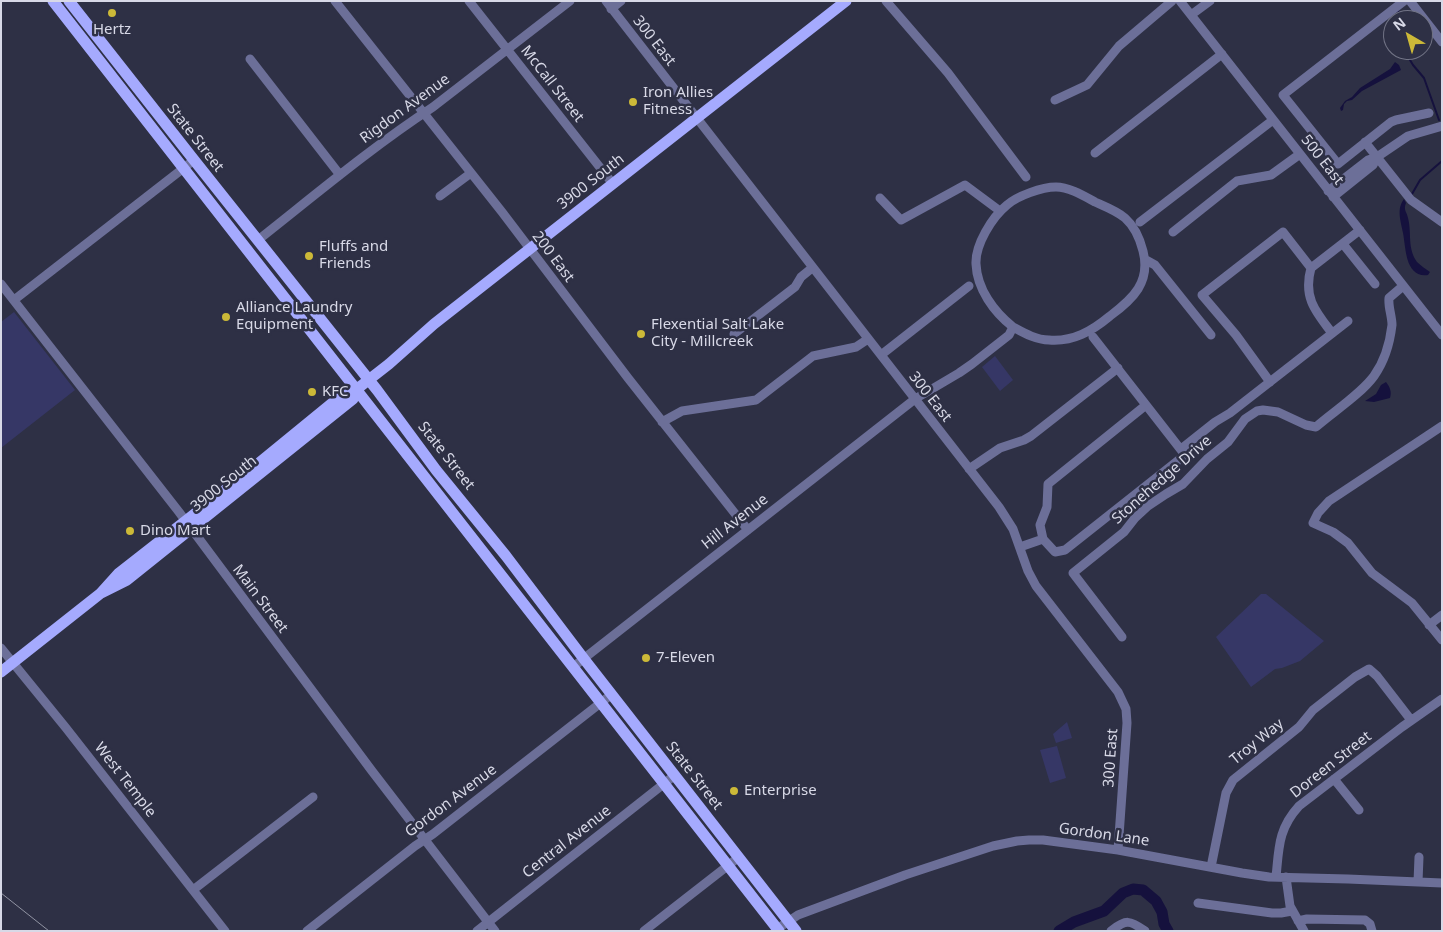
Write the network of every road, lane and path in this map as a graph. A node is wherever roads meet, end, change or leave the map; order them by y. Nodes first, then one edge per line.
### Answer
1 (53, 1) edge
2 (70, 1) edge
3 (335, 1) edge
4 (469, 1) edge
5 (570, 1) edge
6 (621, 1) edge
7 (846, 1) edge
8 (886, 1) edge
9 (1172, 1) edge
10 (1180, 1) edge
11 (1210, 1) edge
12 (1404, 1) edge
13 (1410, 1) edge
14 (608, 5) edge
15 (1191, 15) junction
16 (1442, 42) edge
17 (507, 49) junction
18 (1222, 54) junction
19 (250, 59) dead end
20 (1055, 100) dead end
21 (1429, 113) dead end
22 (424, 114) junction
23 (696, 119) junction
24 (1273, 120) junction
25 (1442, 126) edge
26 (1365, 142) junction
27 (1095, 153) dead end
28 (1300, 154) junction
29 (1377, 157) junction
30 (194, 160) junction
31 (184, 168) junction
32 (471, 173) junction
33 (340, 175) junction
34 (1026, 177) dead end
35 (612, 184) junction
36 (1331, 194) junction
37 (440, 196) dead end
38 (880, 198) dead end
39 (1000, 211) junction
40 (1140, 222) dead end
41 (1442, 222) edge
42 (1360, 230) junction
43 (1172, 232) dead end
44 (258, 240) junction
45 (1343, 244) junction
46 (529, 249) junction
47 (1146, 260) junction
48 (812, 268) junction
49 (1312, 268) junction
50 (1, 284) edge
51 (1375, 284) dead end
52 (969, 286) dead end
53 (1403, 286) junction
54 (14, 300) junction
55 (1348, 321) dead end
56 (1013, 327) junction
57 (1332, 333) junction
58 (734, 334) dead end
59 (1211, 335) dead end
60 (1442, 335) edge
61 (1093, 337) dead end
62 (868, 339) junction
63 (881, 355) junction
64 (1118, 368) junction
65 (369, 380) junction
66 (1270, 382) junction
67 (357, 390) junction
68 (915, 399) junction
69 (1146, 405) junction
70 (662, 422) junction
71 (1442, 426) edge
72 (1183, 452) junction
73 (969, 469) junction
74 (189, 525) junction
75 (748, 530) junction
76 (1043, 539) junction
77 (1020, 547) junction
78 (1442, 615) edge
79 (1430, 625) junction
80 (1122, 637) dead end
81 (1442, 640) edge
82 (1, 648) edge
83 (584, 658) junction
84 (13, 662) junction
85 (573, 667) junction
86 (1, 672) edge
87 (612, 694) junction
88 (1442, 699) edge
89 (601, 703) junction
90 (1411, 720) junction
91 (675, 775) junction
92 (1334, 779) junction
93 (664, 784) junction
94 (313, 797) dead end
95 (1359, 810) dead end
96 (424, 840) junction
97 (1118, 850) junction
98 (739, 857) junction
99 (1419, 857) dead end
100 (728, 866) junction
101 (1211, 867) junction
102 (1276, 877) junction
103 (1286, 878) junction
104 (1418, 882) junction
105 (1442, 883) edge
106 (193, 890) junction
107 (1198, 903) dead end
108 (1292, 911) junction
109 (788, 921) junction
110 (1298, 921) junction
111 (488, 922) junction
112 (778, 930) edge
113 (225, 931) edge
114 (307, 931) edge
115 (477, 931) edge
116 (495, 931) edge
117 (644, 931) edge
118 (796, 931) edge
119 (1111, 931) edge
120 (1145, 931) edge
121 (1304, 931) edge
122 (1372, 931) edge

1 - 31 main road, State Street
2 - 30 main road, State Street
3 - 22 street, 200 East
4 - 17 street, McCall Street
5 - 17 street, Rigdon Avenue
6 - 14 street
7 - 23 main road, 3900 South
8 - 34 street
9 - 20 street
10 - 15 street, 500 East
11 - 15 street
12 - 26 street
13 - 16 street
14 - 23 street, 300 East
15 - 18 street, 500 East
17 - 22 street, Rigdon Avenue
17 - 35 street, McCall Street
18 - 24 street, 500 East
18 - 27 street
19 - 33 street
21 - 26 street
22 - 32 street, 200 East
22 - 33 street, Rigdon Avenue
23 - 35 main road, 3900 South
23 - 48 street, 300 East
24 - 28 street, 500 East
24 - 40 street
25 - 29 street
26 - 29 street
28 - 36 street, 500 East
28 - 43 street
29 - 36 street
29 - 41 street
30 - 31 street
30 - 44 main road, State Street
31 - 54 street
31 - 67 main road, State Street
32 - 37 street
32 - 46 street, 200 East
33 - 44 street, Rigdon Avenue
35 - 46 main road, 3900 South
36 - 42 street, 500 East
38 - 39 street
39 - 47 street
39 - 56 street
42 - 45 street
42 - 53 street, 500 East
44 - 65 main road, State Street
45 - 49 street
45 - 51 street
46 - 65 main road, 3900 South
46 - 70 street, 200 East
47 - 56 street
47 - 59 street
48 - 58 street
48 - 62 street, 300 East
49 - 57 street
49 - 66 street
50 - 54 street, Main Street
52 - 63 street
53 - 60 street, 500 East
53 - 80 street, Stonehedge Drive
54 - 74 street, Main Street
55 - 57 street
56 - 68 street, Hill Avenue
57 - 66 street
61 - 64 street
62 - 63 street, 300 East
62 - 70 street
63 - 68 street, 300 East
64 - 69 street
64 - 73 street
65 - 67 main road, 3900 South
65 - 83 main road, State Street
66 - 72 street
67 - 74 main road, 3900 South
67 - 85 main road, State Street
68 - 73 street, 300 East
68 - 75 street, Hill Avenue
69 - 72 street
69 - 76 street
70 - 75 street, 200 East
71 - 79 street
72 - 76 street
73 - 77 street, 300 East
74 - 84 main road, 3900 South
74 - 96 street, Main Street
75 - 83 street, Hill Avenue
76 - 77 street
77 - 97 street, 300 East
78 - 79 street
79 - 81 street
82 - 84 street, West Temple
83 - 85 street, Hill Avenue
83 - 87 main road, State Street
84 - 86 main road, 3900 South
84 - 106 street, West Temple
85 - 89 main road, State Street
87 - 89 street, Gordon Avenue
87 - 91 main road, State Street
88 - 90 street, Doreen Street
89 - 93 main road, State Street
89 - 96 street, Gordon Avenue
90 - 92 street, Doreen Street
90 - 101 street, Troy Way
91 - 93 street, Central Avenue
91 - 98 main road, State Street
92 - 95 street
92 - 102 street, Doreen Street
93 - 100 main road, State Street
93 - 111 street, Central Avenue
94 - 106 street
96 - 111 street, Main Street
96 - 114 street, Gordon Avenue
97 - 101 street, Gordon Lane
97 - 109 street, Gordon Lane
98 - 100 street
98 - 109 main road, State Street
99 - 104 street
100 - 112 main road, State Street
100 - 117 street
101 - 102 street, Gordon Lane
102 - 103 street, Gordon Lane
103 - 104 street, Gordon Lane
103 - 108 street
104 - 105 street, Gordon Lane
106 - 113 street, West Temple
107 - 108 street
108 - 110 street
109 - 112 street, Gordon Lane
109 - 118 main road, State Street
110 - 121 street
110 - 122 street
111 - 115 street, Central Avenue
111 - 116 street, Main Street
119 - 120 street

